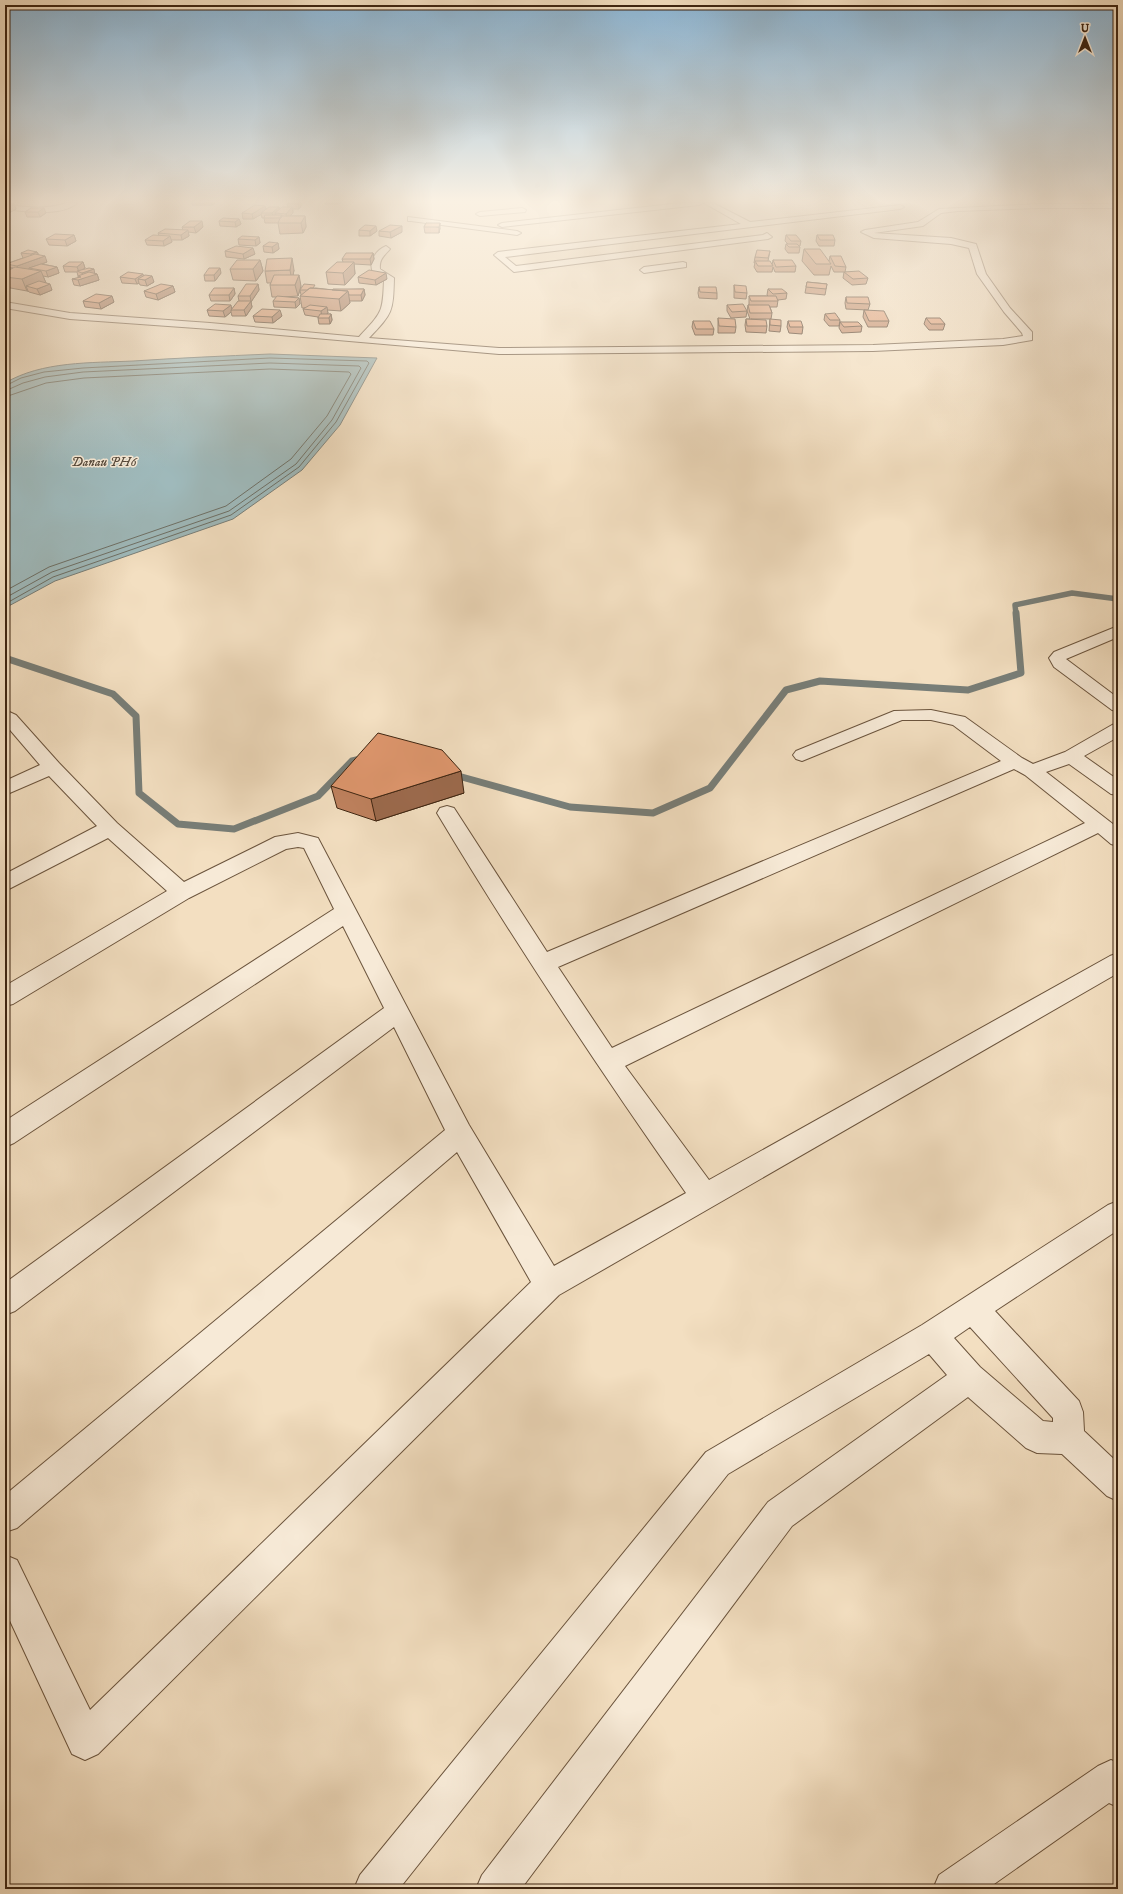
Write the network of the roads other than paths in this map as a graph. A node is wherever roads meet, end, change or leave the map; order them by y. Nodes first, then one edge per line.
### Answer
1 (388, 291) edge
2 (994, 291) edge
3 (5, 305) edge
4 (361, 340) junction
5 (1118, 631) edge
6 (1118, 706) edge
7 (5, 716) edge
8 (1118, 729) edge
9 (802, 755) dead end
10 (1071, 756) junction
11 (52, 767) junction
12 (1024, 767) junction
13 (5, 789) edge
14 (1118, 789) edge
15 (447, 813) dead end
16 (1100, 824) junction
17 (110, 828) junction
18 (1118, 839) edge
19 (5, 883) edge
20 (182, 892) junction
21 (347, 912) junction
22 (1118, 962) edge
23 (543, 964) junction
24 (5, 997) edge
25 (398, 1011) junction
26 (608, 1062) junction
27 (460, 1133) junction
28 (5, 1135) edge
29 (704, 1196) junction
30 (1118, 1214) edge
31 (548, 1285) junction
32 (5, 1301) edge
33 (973, 1309) junction
34 (932, 1334) junction
35 (969, 1378) junction
36 (1069, 1438) junction
37 (1118, 1485) edge
38 (5, 1516) edge
39 (5, 1572) edge
40 (1118, 1788) edge
41 (374, 1889) edge
42 (496, 1889) edge
43 (953, 1889) edge

1 - 4 street
2 - 4 street
3 - 4 street
5 - 6 street
7 - 11 street
8 - 10 street
9 - 12 street
10 - 12 street
10 - 14 street
11 - 13 street
11 - 17 street
12 - 16 street
12 - 23 street
15 - 23 street
16 - 18 street
16 - 26 street
17 - 19 street
17 - 20 street
20 - 21 street
20 - 24 street
21 - 25 street
21 - 28 street
22 - 29 street
23 - 26 street
25 - 27 street
25 - 32 street
26 - 29 street
27 - 31 street
27 - 38 street
29 - 31 street
30 - 33 street
31 - 39 street
33 - 34 street
33 - 36 street
34 - 35 street
34 - 41 street
35 - 36 street
35 - 42 street
36 - 37 street
40 - 43 street

